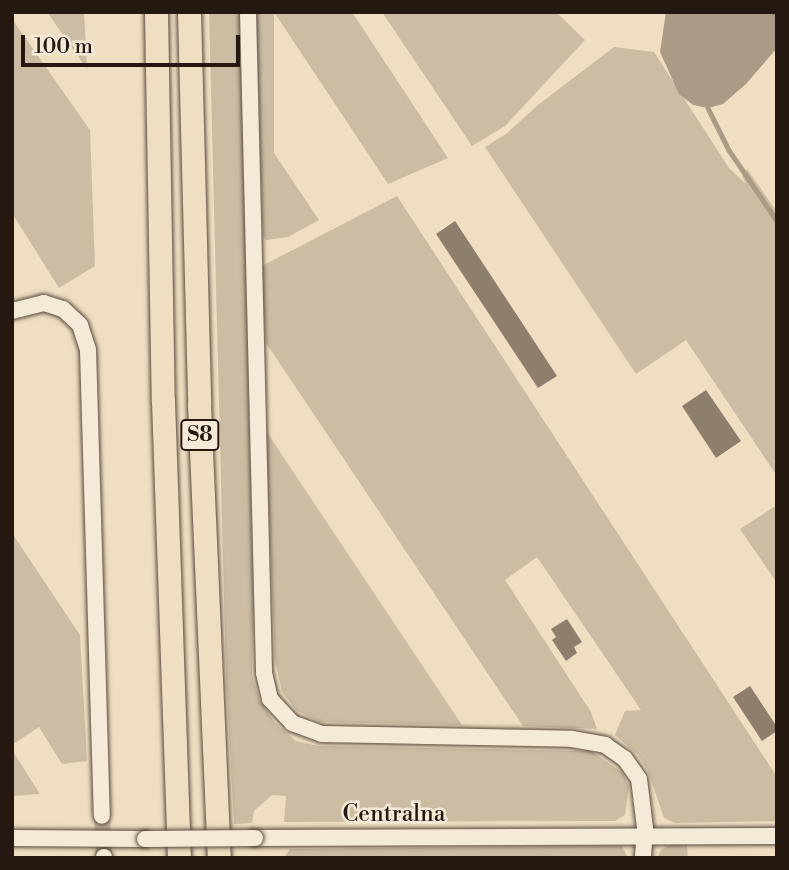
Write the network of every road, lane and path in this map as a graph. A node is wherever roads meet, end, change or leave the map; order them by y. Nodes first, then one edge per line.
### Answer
1 (156, 12) edge
2 (188, 12) edge
3 (248, 12) edge
4 (12, 311) edge
5 (102, 816) tunnel mouth
6 (645, 835) junction
7 (777, 836) edge
8 (12, 838) edge
9 (179, 858) edge
10 (219, 858) edge
11 (643, 858) edge

1 - 9 highway, S8
2 - 10 highway, S8
3 - 6 street
4 - 5 street
6 - 7 street, Centralna
6 - 8 street, Centralna, bridge
6 - 11 street

